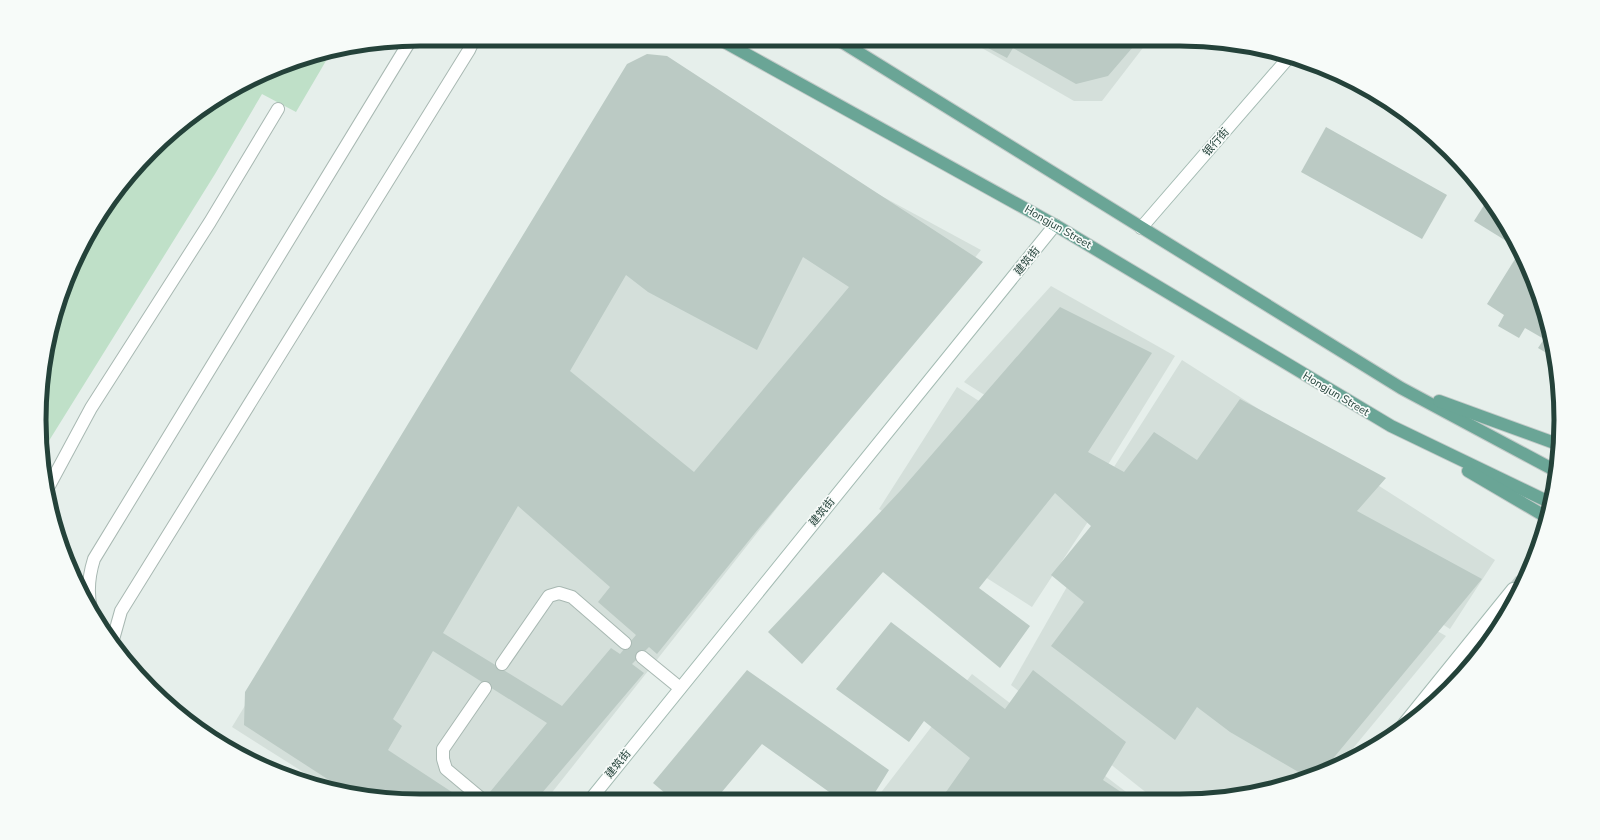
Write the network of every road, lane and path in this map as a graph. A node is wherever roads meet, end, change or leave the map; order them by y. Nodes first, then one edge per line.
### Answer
1 (470, 46) edge
2 (731, 46) edge
3 (848, 46) edge
4 (407, 47) edge
5 (1285, 62) edge
6 (278, 109) dead end
7 (1055, 225) junction
8 (1141, 228) junction
9 (1401, 388) junction
10 (1391, 426) junction
11 (1553, 443) edge
12 (1551, 468) edge
13 (51, 483) edge
14 (1545, 500) edge
15 (1542, 514) edge
16 (1513, 589) tunnel mouth
17 (90, 594) edge
18 (114, 635) edge
19 (625, 643) dead end
20 (642, 657) dead end
21 (502, 664) dead end
22 (485, 688) dead end
23 (680, 688) junction
24 (1413, 713) edge
25 (477, 794) edge
26 (595, 794) edge

1 - 18 street
2 - 7 main road, Hongjun Street
3 - 8 main road
4 - 17 street
5 - 8 street, 银行街
6 - 13 street
7 - 10 main road, Hongjun Street
7 - 23 street, 建筑街
8 - 9 main road
9 - 11 main road
9 - 12 main road
10 - 14 main road, Hongjun Street
10 - 15 main road, Hongjun Street
16 - 24 street
19 - 21 street
20 - 23 street
22 - 25 street
23 - 26 street, 建筑街

